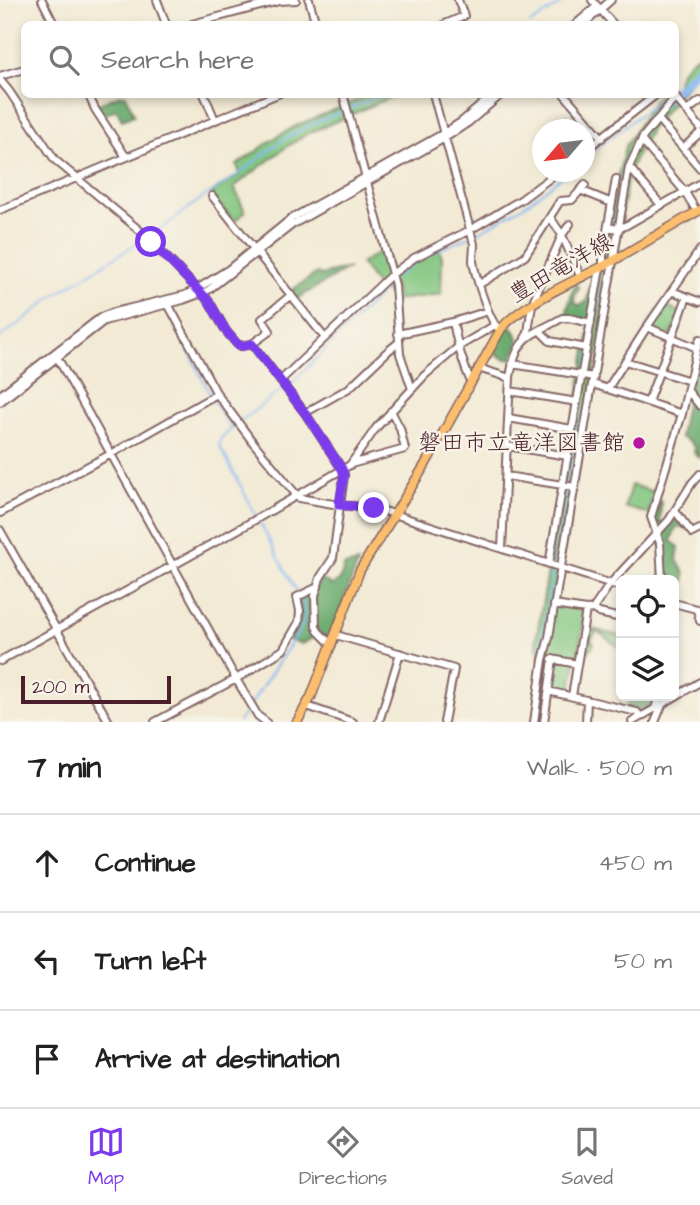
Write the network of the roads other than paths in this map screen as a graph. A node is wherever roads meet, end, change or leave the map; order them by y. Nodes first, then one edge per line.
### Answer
1 (42, 0) edge
2 (157, 0) edge
3 (296, 0) edge
4 (309, 0) edge
5 (458, 0) edge
6 (592, 0) edge
7 (611, 0) edge
8 (599, 8) junction
9 (52, 21) edge
10 (165, 21) edge
11 (203, 21) edge
12 (315, 21) edge
13 (452, 21) edge
14 (580, 21) edge
15 (587, 21) edge
16 (610, 21) edge
17 (21, 70) edge
18 (0, 78) edge
19 (90, 98) edge
20 (206, 98) edge
21 (268, 98) edge
22 (344, 98) edge
23 (434, 98) edge
24 (489, 98) edge
25 (497, 98) edge
26 (567, 98) edge
27 (652, 98) edge
28 (673, 98) edge
29 (676, 98) edge
30 (700, 101) edge
31 (687, 111) junction
32 (658, 119) junction
33 (215, 120) junction
34 (700, 127) edge
35 (700, 133) edge
36 (444, 136) junction
37 (602, 138) junction
38 (642, 141) junction
39 (595, 143) edge
40 (683, 148) junction
41 (126, 157) junction
42 (629, 167) junction
43 (700, 169) edge
44 (76, 178) junction
45 (366, 180) junction
46 (616, 180) dead end
47 (545, 182) edge
48 (700, 183) edge
49 (685, 192) junction
50 (212, 196) dead end
51 (612, 203) junction
52 (661, 205) junction
53 (0, 210) edge
54 (698, 211) edge
55 (550, 217) junction
56 (570, 225) dead end
57 (608, 228) junction
58 (618, 229) junction
59 (470, 230) junction
60 (562, 234) junction
61 (700, 250) edge
62 (256, 251) junction
63 (612, 261) junction
64 (601, 267) junction
65 (392, 275) junction
66 (581, 278) junction
67 (480, 284) junction
68 (199, 291) junction
69 (672, 291) junction
70 (291, 295) junction
71 (687, 297) junction
72 (700, 302) edge
73 (168, 304) junction
74 (532, 304) junction
75 (488, 311) junction
76 (453, 322) junction
77 (591, 323) junction
78 (498, 327) junction
79 (647, 327) junction
80 (540, 331) junction
81 (398, 334) junction
82 (671, 337) junction
83 (325, 338) junction
84 (700, 339) edge
85 (524, 340) junction
86 (398, 343) junction
87 (252, 344) junction
88 (458, 347) junction
89 (586, 348) junction
90 (696, 348) junction
91 (57, 358) junction
92 (625, 360) junction
93 (512, 364) junction
94 (478, 368) junction
95 (659, 371) junction
96 (582, 374) junction
97 (510, 378) junction
98 (593, 380) junction
99 (280, 381) junction
100 (690, 381) junction
101 (471, 382) junction
102 (608, 388) junction
103 (412, 390) junction
104 (510, 391) junction
105 (688, 391) junction
106 (217, 394) junction
107 (0, 395) edge
108 (0, 402) edge
109 (577, 402) junction
110 (648, 402) junction
111 (700, 406) edge
112 (391, 411) junction
113 (305, 413) junction
114 (682, 414) junction
115 (508, 418) junction
116 (572, 429) junction
117 (507, 446) junction
118 (111, 454) junction
119 (568, 456) junction
120 (350, 465) junction
121 (342, 469) junction
122 (700, 474) edge
123 (506, 476) junction
124 (563, 484) junction
125 (575, 487) junction
126 (297, 495) junction
127 (339, 505) junction
128 (675, 511) junction
129 (0, 513) edge
130 (394, 514) junction
131 (700, 529) edge
132 (0, 530) edge
133 (657, 534) junction
134 (502, 549) junction
135 (173, 564) junction
136 (549, 564) junction
137 (561, 568) junction
138 (662, 575) edge
139 (610, 584) junction
140 (616, 586) edge
141 (318, 587) junction
142 (679, 604) edge
143 (554, 605) junction
144 (589, 610) junction
145 (699, 610) edge
146 (616, 617) edge
147 (700, 621) edge
148 (56, 630) junction
149 (336, 635) junction
150 (332, 645) junction
151 (400, 653) junction
152 (544, 657) junction
153 (553, 659) junction
154 (0, 662) edge
155 (577, 664) junction
156 (236, 679) junction
157 (700, 682) edge
158 (548, 691) junction
159 (572, 696) junction
160 (587, 700) junction
161 (659, 701) edge
162 (307, 706) junction
163 (658, 707) junction
164 (641, 717) junction
165 (108, 722) edge
166 (155, 722) edge
167 (266, 722) edge
168 (297, 722) edge
169 (353, 722) edge
170 (379, 722) edge
171 (444, 722) edge
172 (534, 722) edge
173 (544, 722) edge
174 (586, 722) edge
175 (632, 722) edge
176 (655, 722) edge

1 - 9 street
2 - 10 street
3 - 11 street
4 - 12 street
5 - 13 street
6 - 8 street
7 - 8 street
8 - 14 street
8 - 15 street
8 - 16 street
17 - 18 street
18 - 44 street
19 - 41 street
20 - 33 street
21 - 33 street
22 - 45 street
23 - 36 street
24 - 36 street
25 - 36 street
26 - 37 street
27 - 37 street
28 - 32 street
29 - 31 street
30 - 31 street
31 - 34 street
32 - 38 street
32 - 40 street
33 - 41 street
35 - 40 street
36 - 45 street
36 - 59 street
37 - 39 street
38 - 42 street
38 - 49 street
40 - 43 street
41 - 44 street
42 - 52 street
42 - 58 street
44 - 53 street
44 - 68 street
45 - 62 street
45 - 65 street
46 - 51 street
47 - 59 street
48 - 49 street
49 - 52 street
49 - 54 street
50 - 62 street
51 - 55 street
51 - 57 street
52 - 58 street
54 - 63 main road, 豊田竜洋線
55 - 60 street
55 - 67 street
56 - 60 street
57 - 58 street
57 - 64 street
58 - 63 street
59 - 65 street
59 - 67 street
60 - 66 street
60 - 74 street
61 - 69 street
62 - 68 street
62 - 70 street
63 - 64 main road, 豊田竜洋線
63 - 98 street
64 - 66 main road, 豊田竜洋線
64 - 77 street
65 - 81 street
65 - 83 street
66 - 74 main road, 豊田竜洋線
67 - 75 street
68 - 73 street
68 - 87 street
68 - 107 street
69 - 71 street
69 - 79 street
70 - 83 street
70 - 87 street
71 - 72 street
71 - 82 street
73 - 91 street
73 - 106 street
74 - 78 main road, 豊田竜洋線
74 - 85 street
75 - 76 street
75 - 78 street
76 - 81 street
76 - 88 street
77 - 80 street
77 - 89 street
78 - 88 street
78 - 94 main road, 豊田竜洋線
79 - 82 street
79 - 92 street
80 - 85 street
80 - 89 street
81 - 86 street
82 - 90 street
82 - 95 street
83 - 99 street
84 - 90 street
85 - 93 street
86 - 103 street
86 - 113 street
87 - 99 street
88 - 101 street
88 - 103 street
89 - 96 street
90 - 100 street
91 - 108 street
91 - 118 street
92 - 95 street
92 - 102 street
93 - 96 street
93 - 97 street
94 - 97 street
94 - 101 main road, 豊田竜洋線
95 - 100 street
95 - 110 street
96 - 98 street
96 - 109 street
97 - 104 street
98 - 102 street
98 - 125 street
99 - 113 street
100 - 105 street
101 - 130 main road, 豊田竜洋線
102 - 110 street
103 - 112 street
104 - 109 street
104 - 115 street
105 - 111 street
105 - 114 street
106 - 118 street
106 - 126 street
109 - 116 street
110 - 114 street
112 - 120 street
112 - 120 street
113 - 121 street
114 - 133 street
115 - 116 street
115 - 117 street
116 - 119 street
117 - 119 street
117 - 123 street
118 - 129 street
118 - 135 street
119 - 124 street
120 - 121 street
121 - 126 street
121 - 127 street
122 - 128 street
123 - 124 street
123 - 134 street
124 - 125 street
124 - 136 street
125 - 137 street
126 - 127 street
126 - 135 street
127 - 130 street
127 - 141 street
128 - 131 street
128 - 133 street
130 - 134 street
130 - 149 main road, 豊田竜洋線
132 - 148 street
133 - 138 street
133 - 139 street
134 - 136 street
135 - 148 street
135 - 156 street
136 - 137 street
137 - 139 street
137 - 143 street
139 - 140 street
139 - 144 street
141 - 150 street
141 - 156 street
142 - 145 street
143 - 144 street
143 - 152 street
144 - 146 street
144 - 155 street
145 - 147 street
148 - 154 street
148 - 165 street
149 - 150 main road, 豊田竜洋線
149 - 151 street
150 - 162 main road, 豊田竜洋線
151 - 170 street
151 - 171 street
152 - 153 street
152 - 172 street
153 - 155 street
153 - 158 street
155 - 159 street
156 - 166 street
156 - 167 street
157 - 163 street
158 - 159 street
158 - 173 street
159 - 160 street
160 - 164 street
160 - 174 street
161 - 163 street
162 - 168 main road, 豊田竜洋線
162 - 169 street
163 - 164 street
163 - 176 street
164 - 175 street

